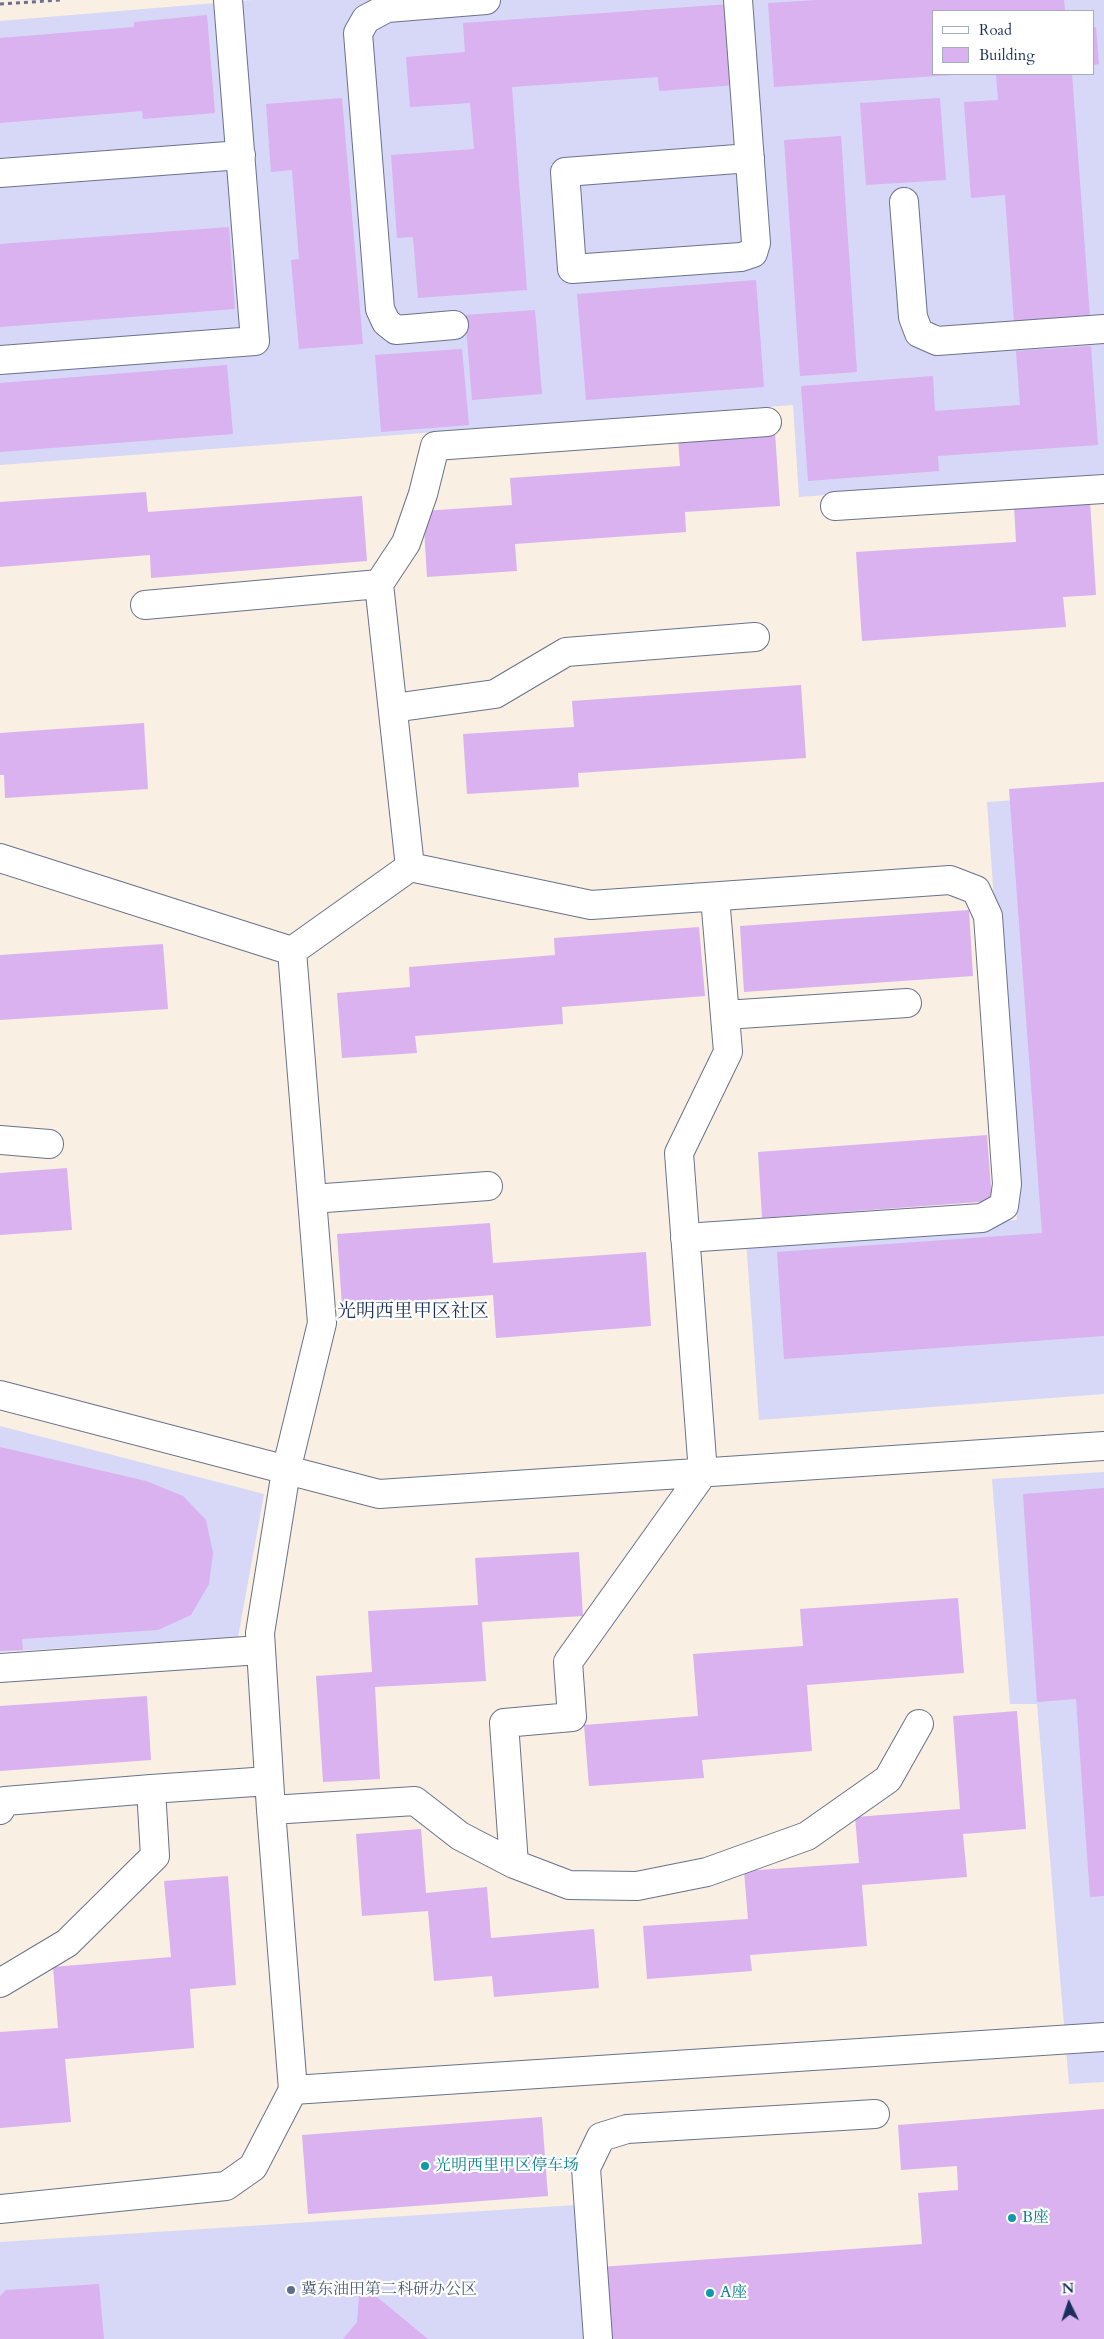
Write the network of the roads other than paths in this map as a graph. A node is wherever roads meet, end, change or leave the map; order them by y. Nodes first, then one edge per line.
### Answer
1 (228, 0) edge
2 (738, 0) edge
3 (469, 1) edge
4 (241, 155) junction
5 (750, 158) junction
6 (0, 174) edge
7 (904, 202) dead end
8 (454, 325) dead end
9 (1104, 329) edge
10 (0, 360) edge
11 (767, 422) dead end
12 (1104, 489) edge
13 (835, 506) dead end
14 (379, 584) junction
15 (145, 605) dead end
16 (755, 637) dead end
17 (393, 708) junction
18 (0, 858) edge
19 (410, 868) junction
20 (715, 897) junction
21 (292, 951) junction
22 (907, 1002) dead end
23 (725, 1015) junction
24 (0, 1140) edge
25 (49, 1144) dead end
26 (488, 1186) dead end
27 (312, 1199) junction
28 (685, 1238) junction
29 (0, 1395) edge
30 (1104, 1446) edge
31 (286, 1470) junction
32 (703, 1473) junction
33 (260, 1650) junction
34 (0, 1668) edge
35 (919, 1724) dead end
36 (268, 1781) junction
37 (150, 1789) junction
38 (0, 1810) edge
39 (271, 1810) junction
40 (514, 1864) junction
41 (0, 1983) edge
42 (1104, 2037) edge
43 (293, 2090) junction
44 (875, 2114) dead end
45 (0, 2209) edge
46 (598, 2339) edge

1 - 4 street
2 - 5 street
3 - 8 street
4 - 6 street
4 - 10 street
5 - 5 street
7 - 9 street
11 - 14 street
12 - 13 street
14 - 15 street
14 - 17 street
16 - 17 street
17 - 19 street
18 - 21 street
19 - 20 street
19 - 21 street
20 - 23 street
20 - 28 street
21 - 27 street
22 - 23 street
23 - 28 street
24 - 25 street
26 - 27 street
27 - 31 street
28 - 32 street
29 - 31 street
30 - 32 street
31 - 32 street
31 - 33 street
32 - 40 street
33 - 34 street
33 - 36 street
35 - 40 street
36 - 37 street
36 - 39 street
37 - 38 street
37 - 41 street
39 - 40 street
39 - 43 street
42 - 43 street
43 - 45 street
44 - 46 street

